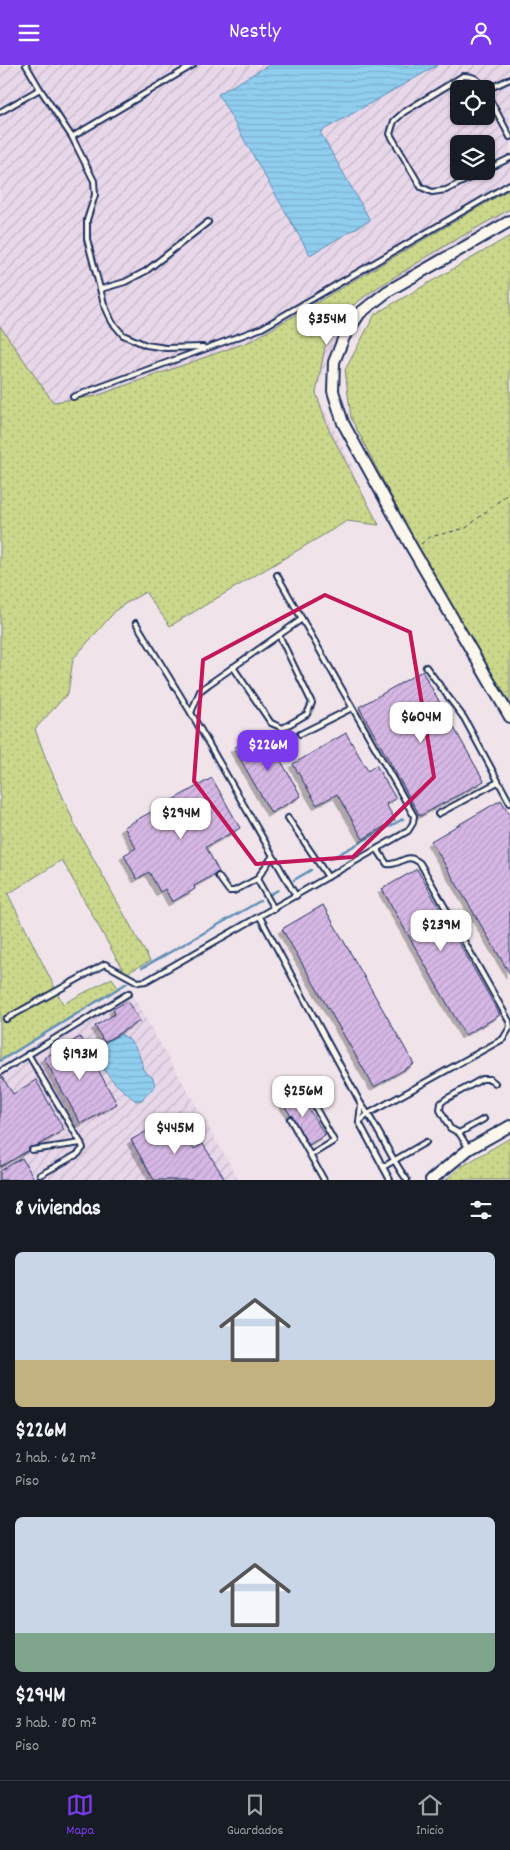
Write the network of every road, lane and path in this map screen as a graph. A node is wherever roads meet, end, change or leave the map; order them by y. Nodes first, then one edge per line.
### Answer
1 (26, 65) edge
2 (193, 65) edge
3 (510, 79) edge
4 (456, 80) edge
5 (480, 80) edge
6 (450, 84) edge
7 (495, 86) edge
8 (40, 89) junction
9 (495, 108) edge
10 (0, 112) edge
11 (72, 137) junction
12 (510, 137) edge
13 (510, 158) edge
14 (495, 166) edge
15 (467, 180) edge
16 (510, 184) edge
17 (510, 221) edge
18 (208, 222) dead end
19 (101, 289) junction
20 (208, 347) junction
21 (73, 397) dead end
22 (510, 492) edge
23 (412, 548) junction
24 (277, 575) dead end
25 (302, 619) junction
26 (136, 623) dead end
27 (279, 635) junction
28 (233, 667) junction
29 (426, 667) dead end
30 (352, 707) junction
31 (190, 713) junction
32 (510, 717) edge
33 (300, 734) dead end
34 (498, 782) junction
35 (510, 803) edge
36 (438, 814) dead end
37 (288, 818) dead end
38 (377, 849) junction
39 (272, 857) junction
40 (218, 876) dead end
41 (328, 877) junction
42 (257, 879) junction
43 (296, 896) junction
44 (274, 909) junction
45 (260, 917) junction
46 (129, 993) dead end
47 (6, 1019) dead end
48 (28, 1054) junction
49 (0, 1072) edge
50 (495, 1083) dead end
51 (361, 1104) junction
52 (314, 1105) dead end
53 (368, 1114) junction
54 (290, 1119) dead end
55 (484, 1119) dead end
56 (359, 1122) junction
57 (510, 1126) edge
58 (459, 1133) junction
59 (426, 1142) dead end
60 (82, 1143) junction
61 (469, 1149) junction
62 (32, 1150) dead end
63 (311, 1155) junction
64 (393, 1161) junction
65 (383, 1167) junction
66 (40, 1175) dead end
67 (324, 1180) edge
68 (390, 1180) edge
69 (407, 1180) edge
70 (431, 1180) edge

1 - 8 lane
2 - 11 lane
3 - 7 lane
4 - 5 lane
6 - 15 lane
8 - 10 lane
8 - 11 lane
9 - 12 lane
11 - 19 lane
13 - 14 lane
16 - 20 lane
17 - 23 street
18 - 19 lane
19 - 20 lane
20 - 21 lane
22 - 23 path
23 - 32 street
24 - 25 lane
25 - 27 lane
25 - 30 lane
26 - 31 lane
27 - 28 lane
27 - 28 lane
28 - 31 lane
29 - 34 lane
30 - 33 lane
30 - 38 lane
31 - 39 lane
34 - 35 lane
34 - 36 lane
37 - 41 lane
38 - 41 lane
38 - 53 lane
39 - 42 lane
39 - 43 lane
40 - 42 lane
41 - 43 lane
42 - 44 lane
43 - 44 lane
44 - 45 lane
45 - 47 lane
45 - 51 lane
46 - 48 lane
48 - 49 lane
48 - 60 lane
50 - 58 lane
51 - 53 lane
51 - 56 lane
52 - 63 lane
53 - 56 lane
53 - 64 lane
54 - 63 lane
55 - 58 lane
56 - 65 lane
57 - 61 street
58 - 61 lane
59 - 64 lane
60 - 62 lane
60 - 66 lane
61 - 70 street
63 - 67 lane
64 - 65 lane
64 - 69 lane
65 - 68 lane

